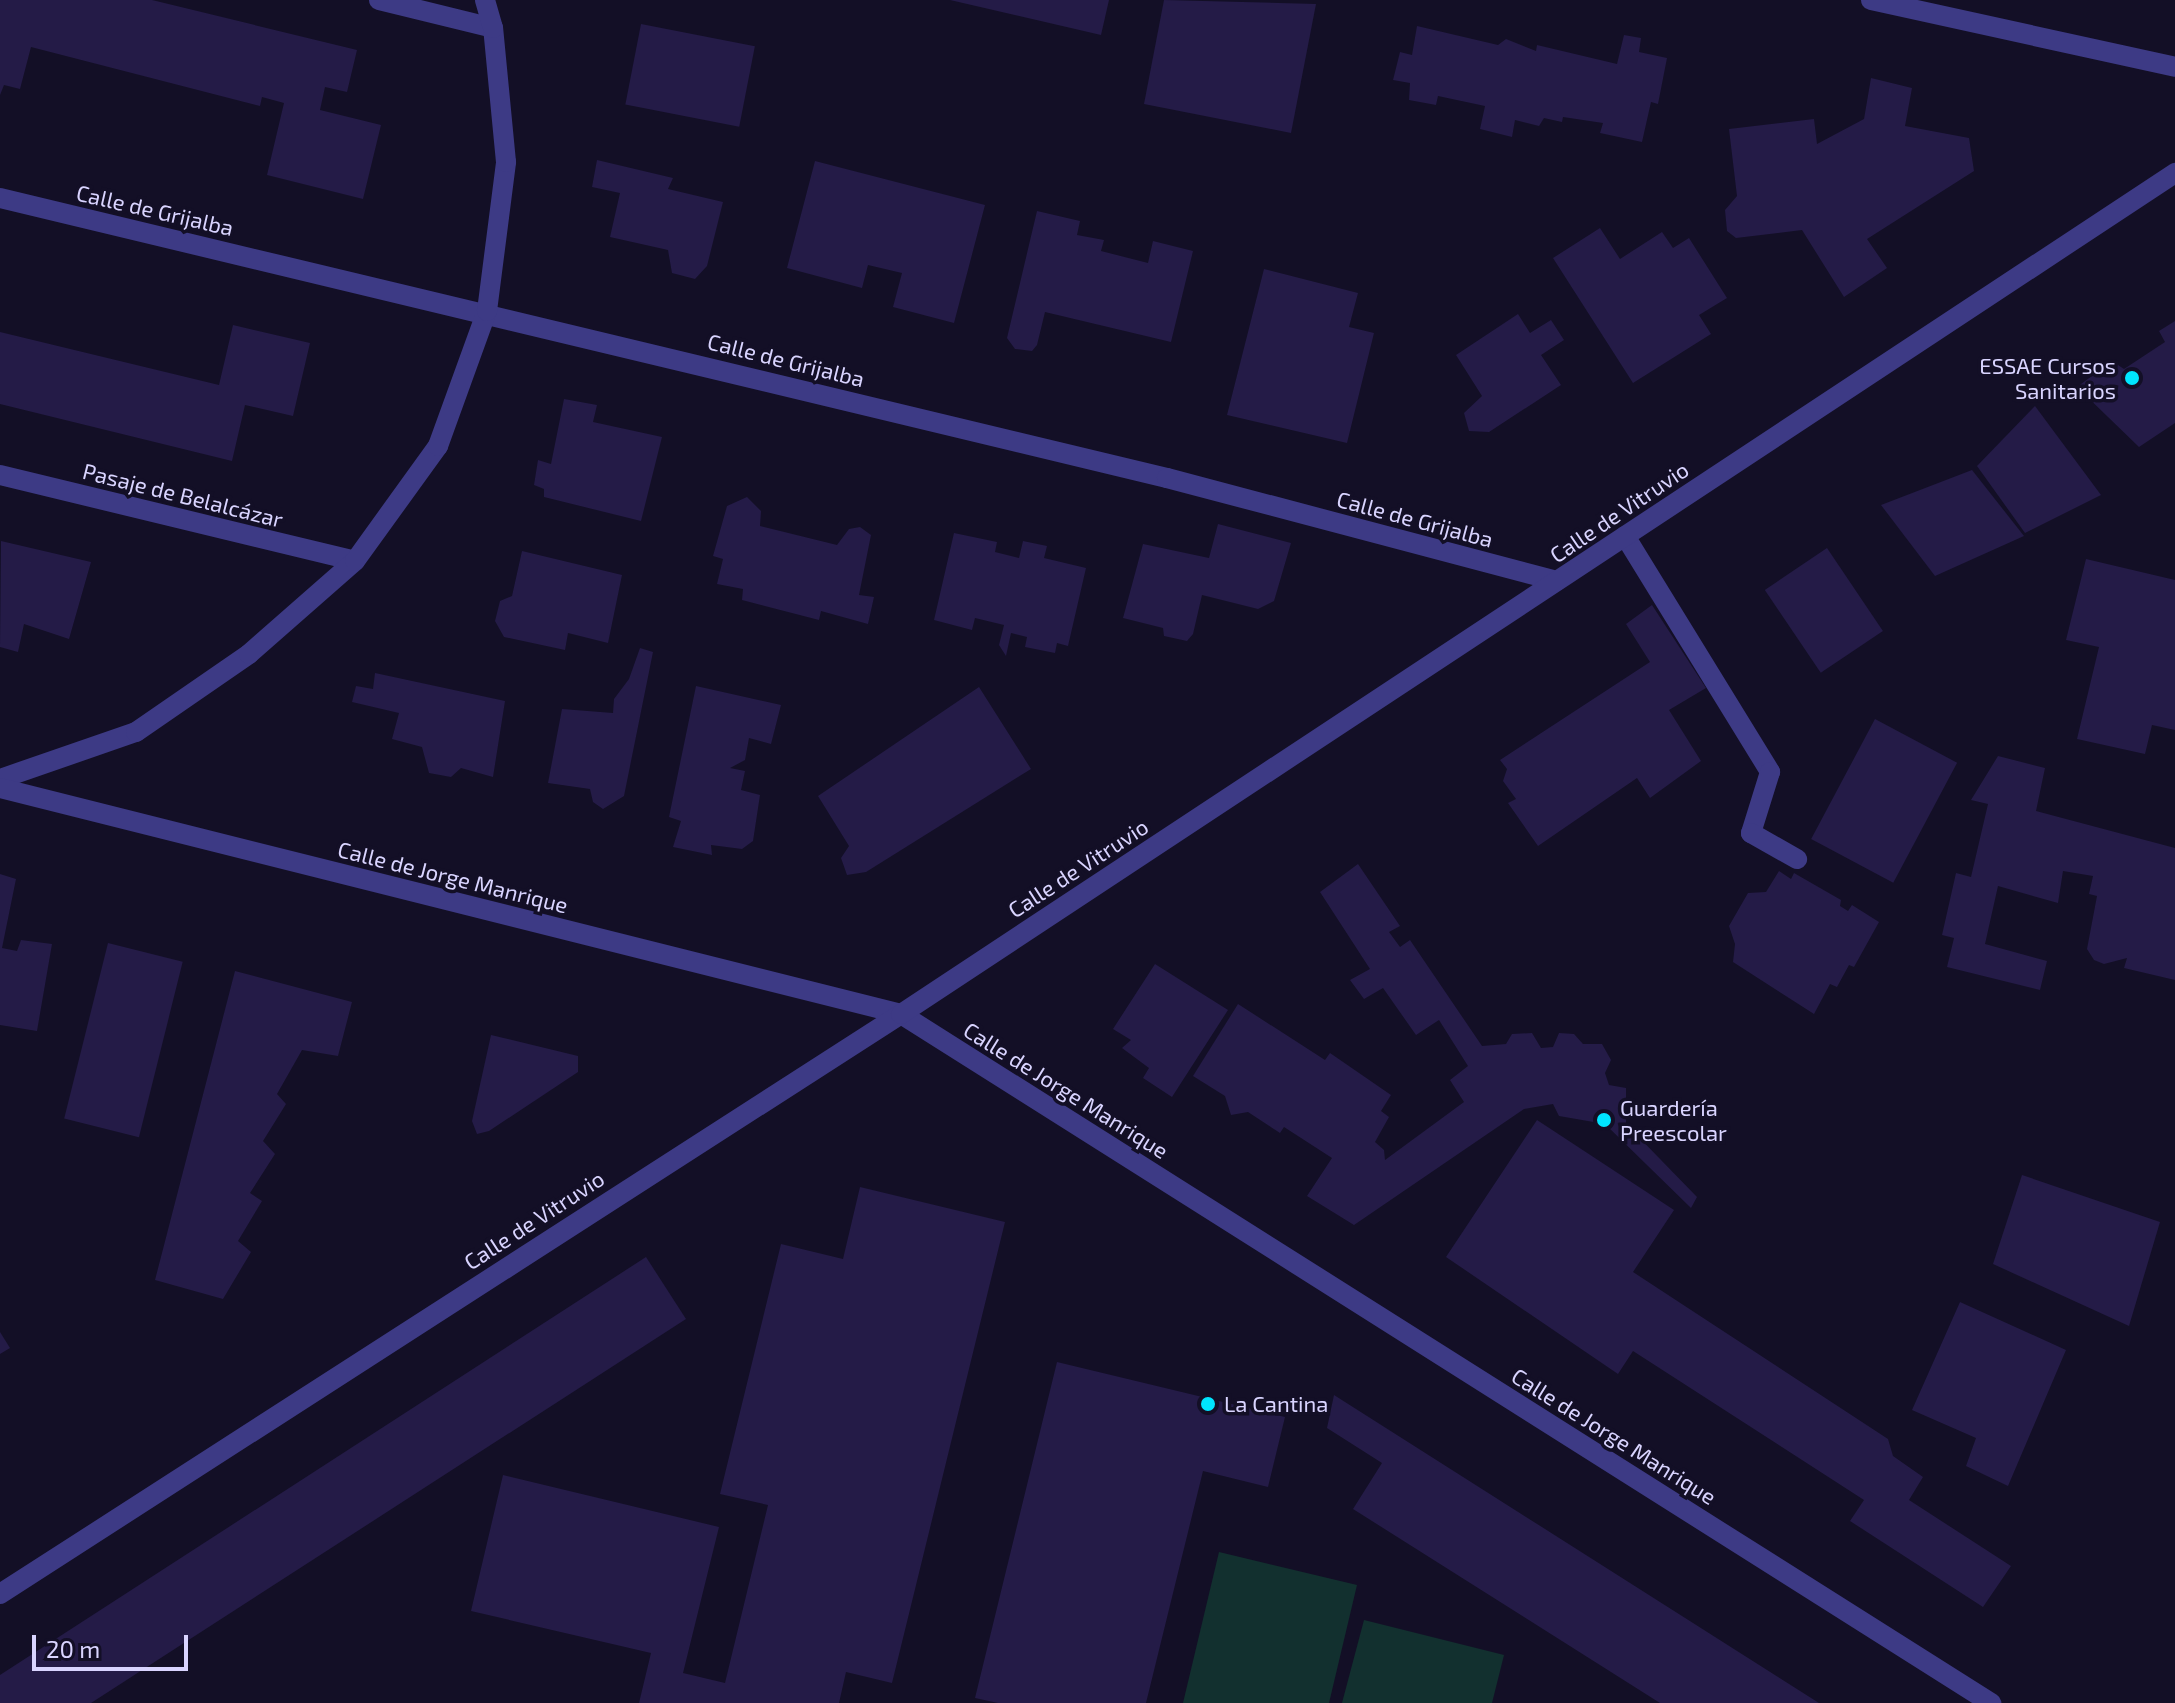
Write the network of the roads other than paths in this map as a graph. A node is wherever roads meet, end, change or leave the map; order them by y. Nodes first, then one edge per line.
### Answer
1 (379, 0) edge
2 (485, 0) edge
3 (1871, 0) edge
4 (493, 28) junction
5 (2175, 67) edge
6 (2175, 173) edge
7 (0, 198) edge
8 (487, 311) junction
9 (0, 475) edge
10 (1625, 536) junction
11 (355, 561) junction
12 (1557, 581) junction
13 (0, 779) edge
14 (0, 788) edge
15 (1797, 859) dead end
16 (901, 1014) junction
17 (0, 1594) edge
18 (1991, 1703) edge

1 - 4 street
2 - 4 street
3 - 5 street
4 - 8 street
6 - 10 street, Calle de Vitruvio
7 - 8 street, Calle de Grijalba
8 - 11 street
8 - 12 street, Calle de Grijalba
9 - 11 street, Pasaje de Belalcázar
10 - 12 street, Calle de Vitruvio
10 - 15 street
11 - 13 street
12 - 16 street, Calle de Vitruvio
14 - 16 street, Calle de Jorge Manrique
16 - 17 street, Calle de Vitruvio
16 - 18 street, Calle de Jorge Manrique

